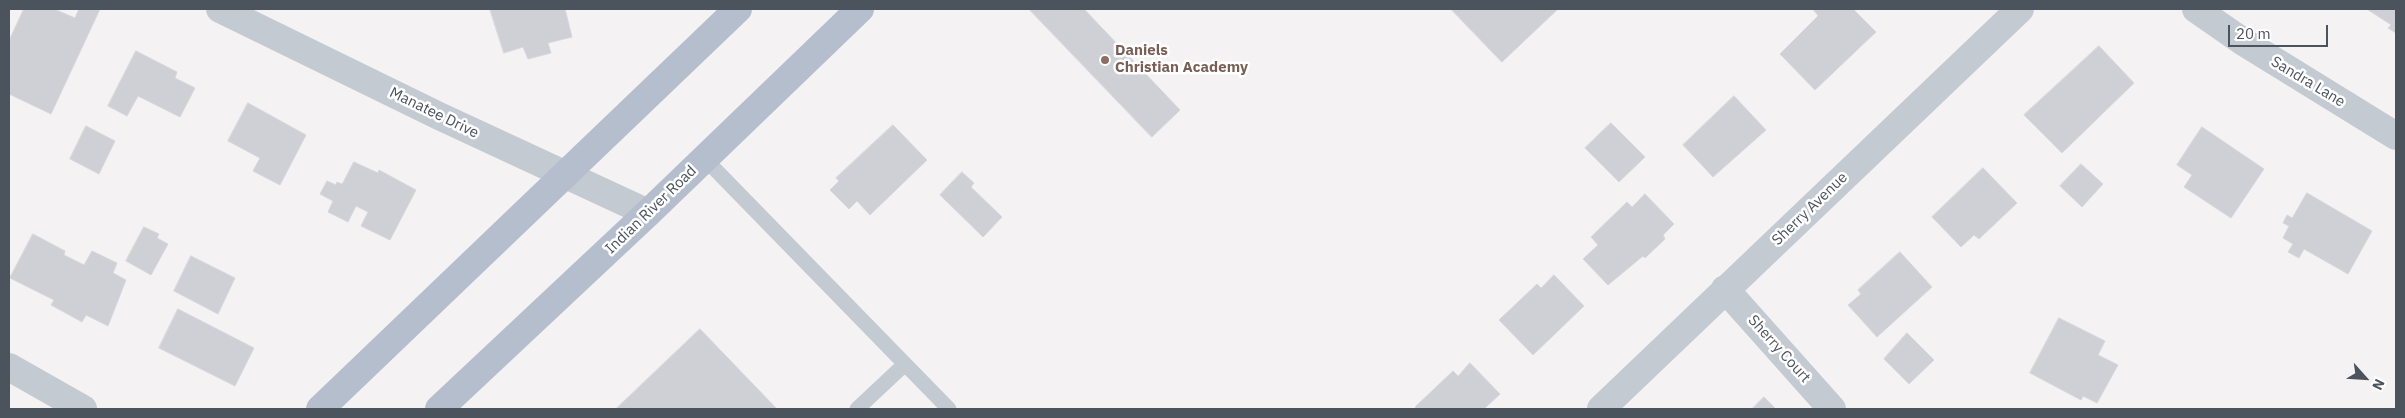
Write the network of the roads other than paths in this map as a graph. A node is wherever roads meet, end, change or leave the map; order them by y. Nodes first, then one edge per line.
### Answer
1 (220, 9) edge
2 (738, 9) edge
3 (860, 9) edge
4 (2020, 9) edge
5 (2196, 9) edge
6 (2396, 136) edge
7 (705, 159) junction
8 (565, 175) junction
9 (648, 213) junction
10 (1726, 289) junction
11 (905, 364) junction
12 (9, 367) edge
13 (444, 408) edge
14 (82, 409) edge
15 (320, 409) edge
16 (857, 409) edge
17 (949, 409) edge
18 (1601, 409) edge
19 (1832, 409) edge

1 - 8 street, Manatee Drive
2 - 8 main road
3 - 7 main road, Indian River Road
4 - 10 street, Sherry Avenue
5 - 6 street, Sandra Lane
7 - 9 main road, Indian River Road
7 - 11 lane
8 - 9 street, Manatee Drive
8 - 15 main road
9 - 13 main road, Indian River Road
10 - 18 street, Sherry Avenue
10 - 19 street, Sherry Court
11 - 16 lane
11 - 17 lane
12 - 14 street

